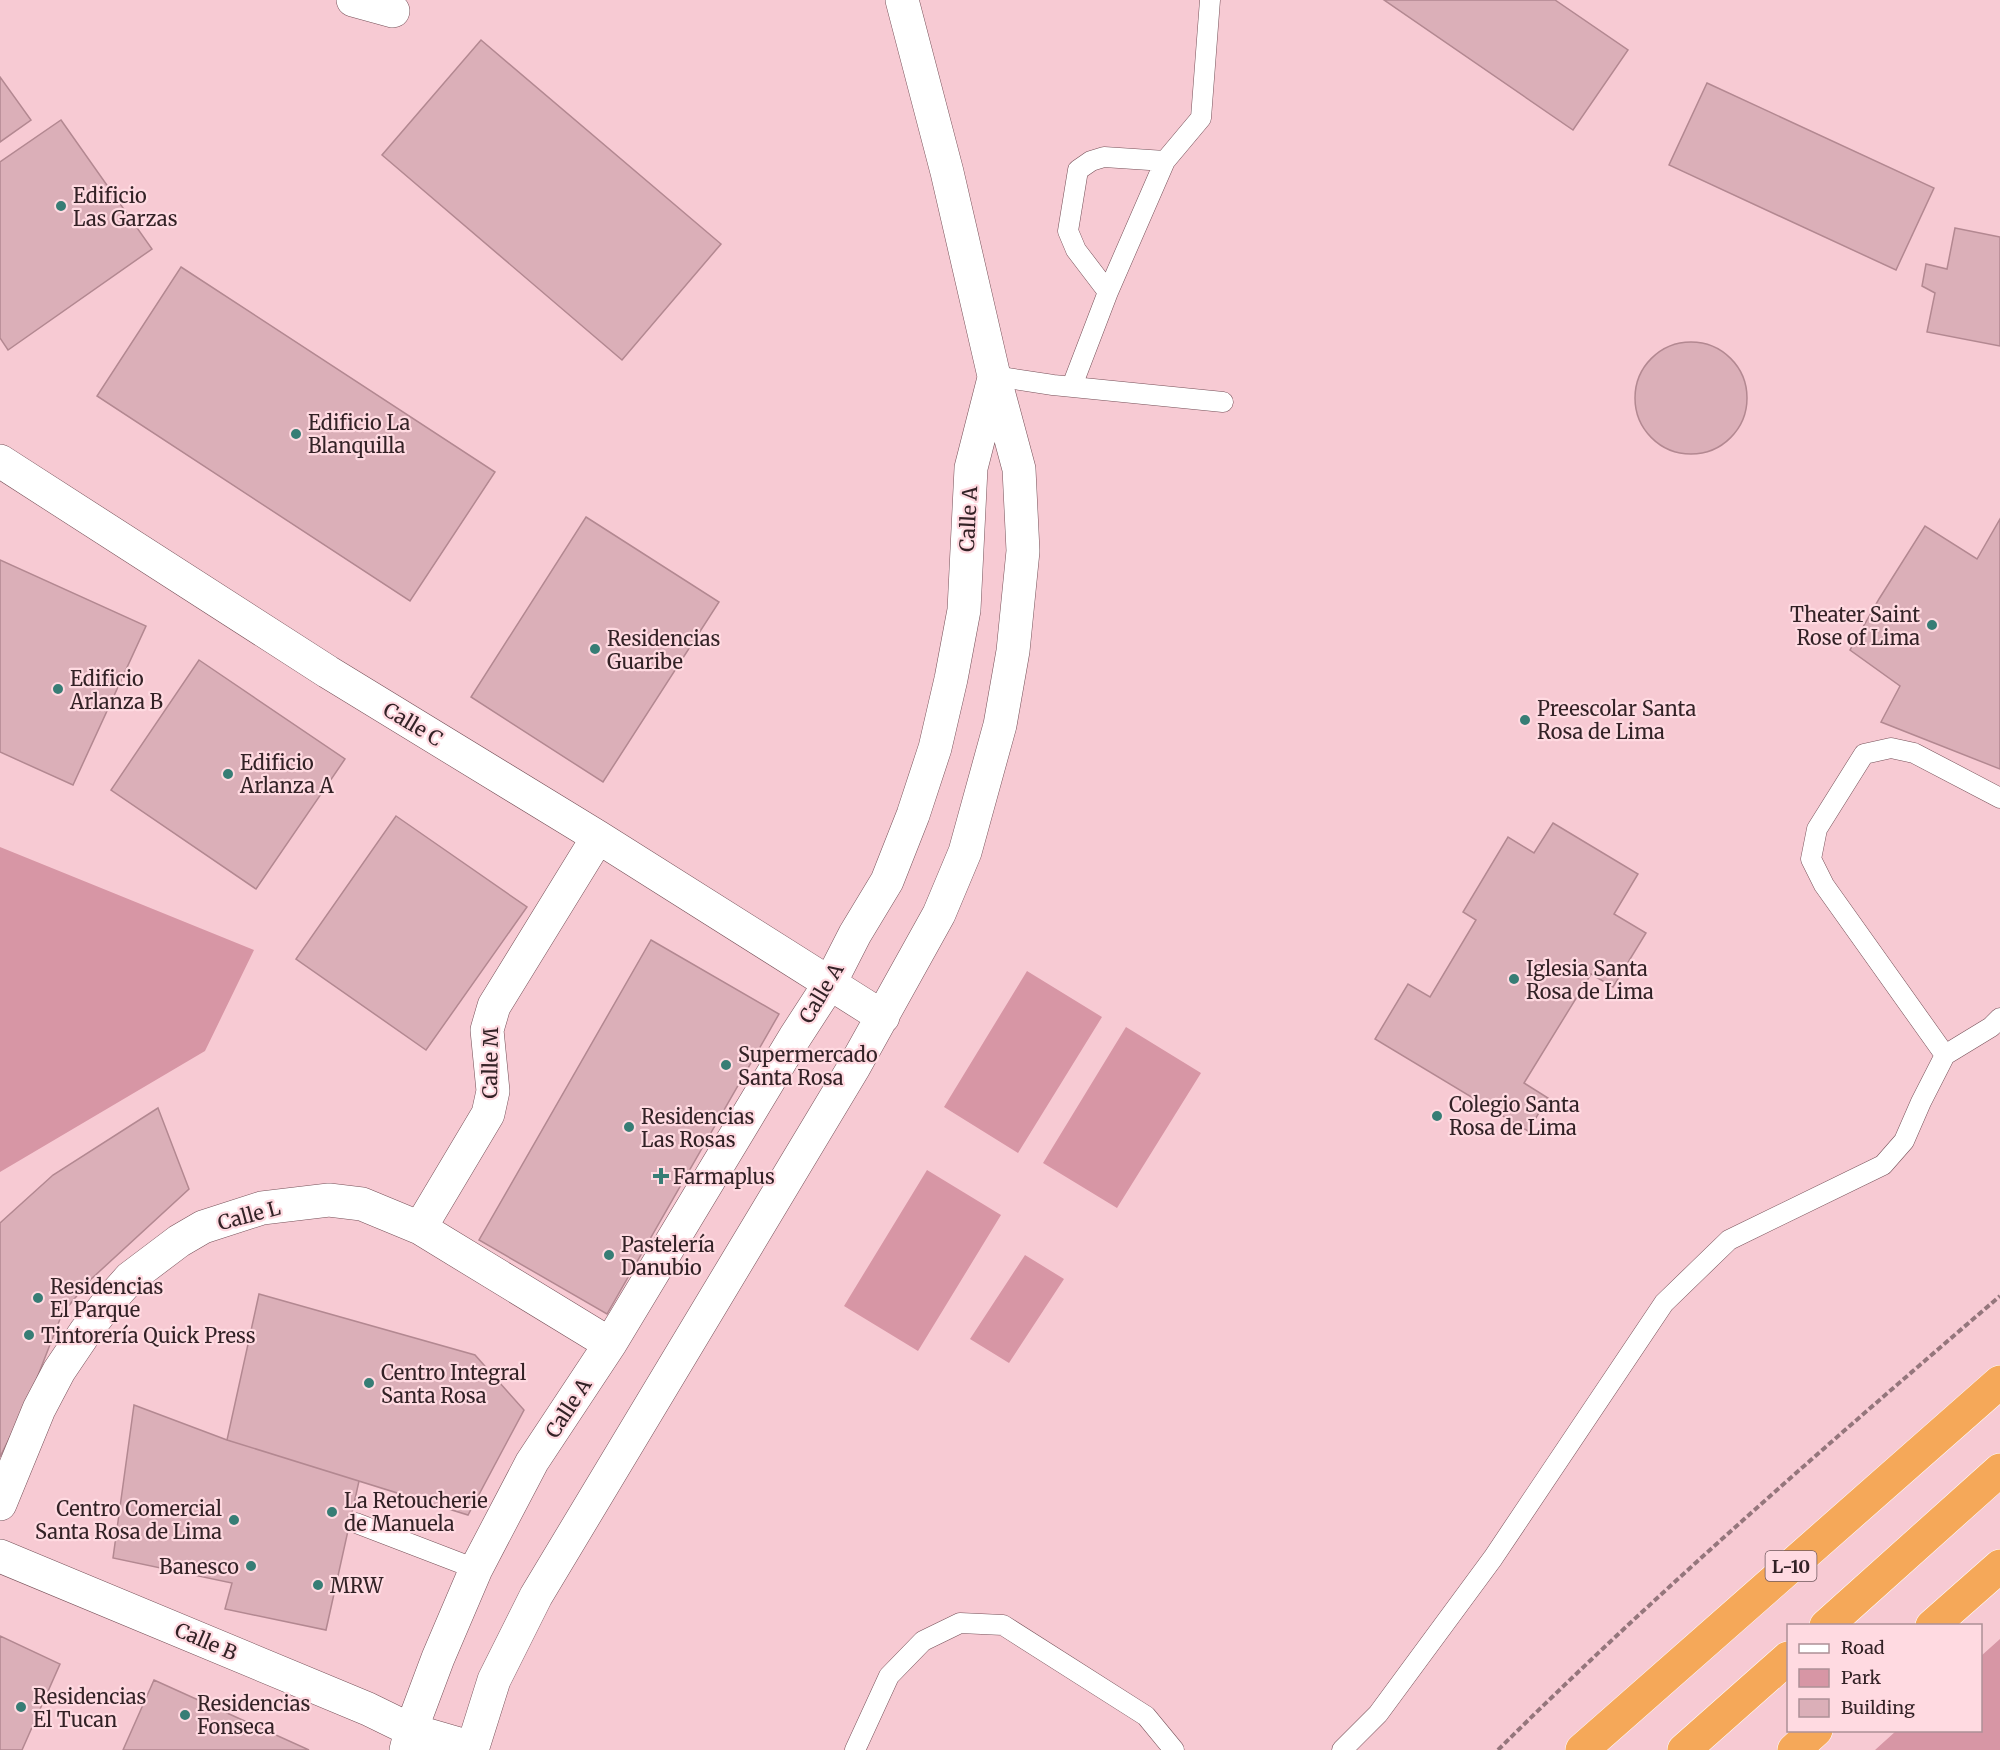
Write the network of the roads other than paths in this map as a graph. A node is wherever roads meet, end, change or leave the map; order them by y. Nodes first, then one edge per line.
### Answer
1 (353, 0) edge
2 (902, 0) edge
3 (1210, 0) edge
4 (393, 11) dead end
5 (1165, 161) junction
6 (1108, 292) junction
7 (994, 376) junction
8 (1072, 386) junction
9 (1223, 402) dead end
10 (0, 460) edge
11 (2000, 798) edge
12 (597, 837) junction
13 (830, 983) junction
14 (883, 1017) junction
15 (2000, 1018) edge
16 (1945, 1055) junction
17 (420, 1228) junction
18 (610, 1344) junction
19 (2000, 1382) edge
20 (2000, 1470) edge
21 (0, 1504) edge
22 (356, 1523) dead end
23 (0, 1556) edge
24 (2000, 1566) edge
25 (476, 1569) junction
26 (1828, 1624) edge
27 (1934, 1624) edge
28 (1787, 1659) edge
29 (1815, 1732) edge
30 (408, 1740) edge
31 (473, 1749) edge
32 (855, 1750) edge
33 (1174, 1750) edge
34 (1342, 1750) edge
35 (1582, 1750) edge
36 (1684, 1750) edge
37 (1794, 1750) edge

1 - 4 street
2 - 7 street, Calle A
3 - 5 lane
5 - 6 lane
5 - 6 lane
6 - 8 lane
7 - 8 lane
7 - 13 street, Calle A
7 - 14 street, Calle A
8 - 9 lane
10 - 12 street, Calle C
11 - 16 lane
12 - 13 street, Calle C
12 - 17 street, Calle M
13 - 14 street, Calle C
13 - 18 street, Calle A
14 - 31 street, Calle A
15 - 16 lane
16 - 34 lane
17 - 18 street, Calle L
17 - 21 street, Calle L
18 - 25 street, Calle A
19 - 35 highway, L-10
20 - 26 highway
22 - 25 lane
23 - 30 street, Calle B
24 - 27 highway
25 - 30 street, Calle A
28 - 36 highway
29 - 37 highway
30 - 31 street, Calle B
32 - 33 lane

